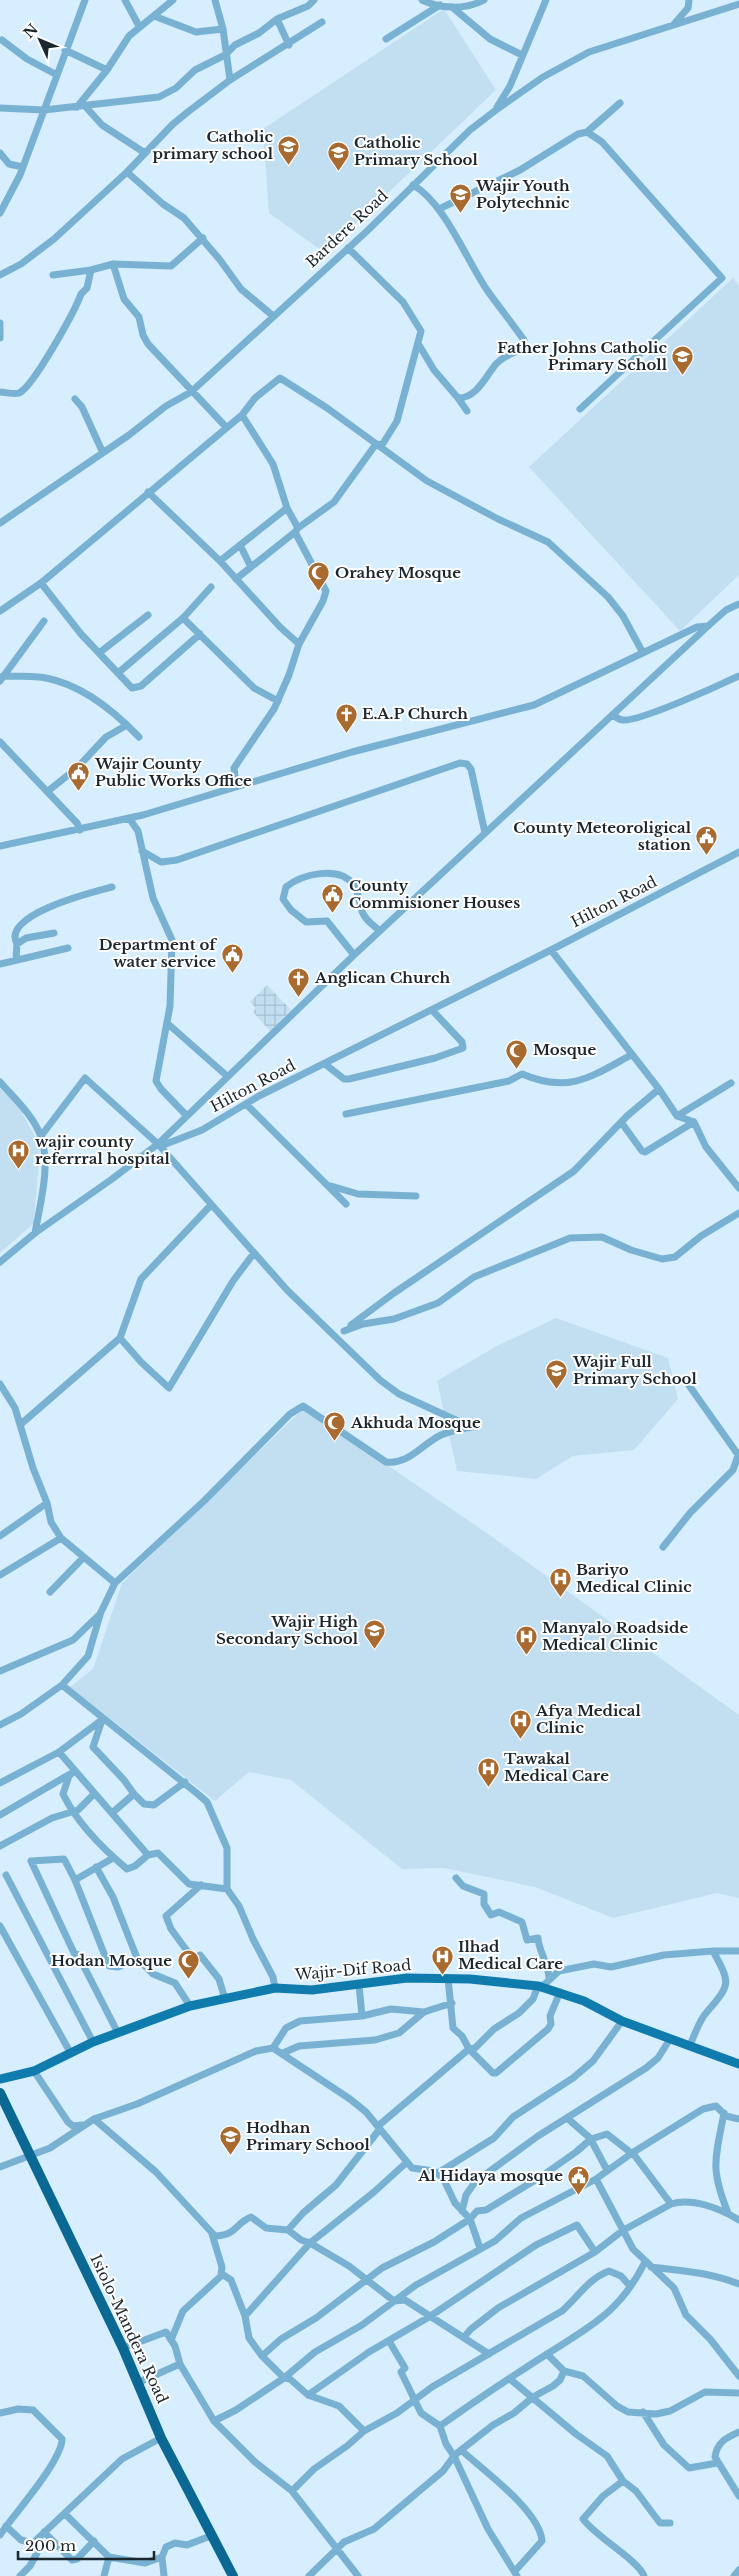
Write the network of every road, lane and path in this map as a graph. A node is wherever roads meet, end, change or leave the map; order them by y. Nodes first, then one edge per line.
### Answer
1 (85, 0) edge
2 (125, 0) edge
3 (173, 0) edge
4 (215, 0) edge
5 (314, 0) edge
6 (422, 0) edge
7 (484, 0) edge
8 (546, 0) edge
9 (689, 0) edge
10 (441, 4) edge
11 (739, 4) edge
12 (452, 7) junction
13 (154, 16) junction
14 (277, 19) junction
15 (322, 22) dead end
16 (674, 24) junction
17 (139, 26) junction
18 (223, 28) junction
19 (386, 39) dead end
20 (2, 40) dead end
21 (289, 45) junction
22 (65, 50) junction
23 (225, 55) junction
24 (522, 55) junction
25 (107, 70) junction
26 (57, 75) junction
27 (230, 80) junction
28 (620, 103) dead end
29 (77, 106) junction
30 (85, 106) junction
31 (0, 108) edge
32 (44, 110) junction
33 (496, 110) junction
34 (587, 132) junction
35 (0, 153) edge
36 (145, 153) junction
37 (23, 167) junction
38 (127, 172) junction
39 (413, 185) junction
40 (439, 209) junction
41 (0, 213) edge
42 (203, 238) junction
43 (348, 248) junction
44 (113, 264) junction
45 (91, 270) junction
46 (0, 275) edge
47 (52, 275) dead end
48 (272, 315) junction
49 (0, 323) edge
50 (0, 338) edge
51 (419, 345) junction
52 (0, 392) edge
53 (191, 392) junction
54 (74, 398) dead end
55 (458, 398) junction
56 (580, 409) dead end
57 (467, 411) dead end
58 (242, 416) junction
59 (226, 427) junction
60 (376, 444) junction
61 (103, 453) junction
62 (148, 492) junction
63 (287, 508) junction
64 (0, 523) edge
65 (297, 530) junction
66 (240, 546) junction
67 (220, 561) junction
68 (251, 567) junction
69 (236, 579) junction
70 (41, 583) junction
71 (211, 587) dead end
72 (739, 604) edge
73 (0, 611) edge
74 (148, 615) dead end
75 (184, 618) junction
76 (44, 621) dead end
77 (708, 626) junction
78 (200, 634) junction
79 (299, 644) junction
80 (99, 653) junction
81 (643, 653) junction
82 (118, 673) junction
83 (739, 676) edge
84 (2, 678) edge
85 (278, 701) junction
86 (612, 715) junction
87 (127, 725) junction
88 (139, 737) dead end
89 (0, 742) edge
90 (236, 786) junction
91 (48, 791) junction
92 (143, 815) junction
93 (129, 818) junction
94 (80, 830) junction
95 (138, 831) junction
96 (486, 833) junction
97 (0, 846) edge
98 (142, 851) junction
99 (737, 854) edge
100 (112, 887) dead end
101 (380, 931) junction
102 (54, 933) dead end
103 (18, 944) junction
104 (68, 948) dead end
105 (551, 950) junction
106 (354, 955) junction
107 (16, 959) junction
108 (0, 964) edge
109 (432, 1010) junction
110 (167, 1023) junction
111 (630, 1055) junction
112 (325, 1064) junction
113 (228, 1076) junction
114 (0, 1082) edge
115 (731, 1083) dead end
116 (659, 1089) junction
117 (246, 1104) junction
118 (346, 1114) dead end
119 (187, 1116) junction
120 (677, 1116) junction
121 (621, 1122) junction
122 (694, 1122) junction
123 (41, 1136) junction
124 (158, 1144) junction
125 (324, 1182) junction
126 (738, 1184) edge
127 (416, 1196) dead end
128 (346, 1204) dead end
129 (211, 1205) junction
130 (739, 1213) edge
131 (35, 1233) junction
132 (254, 1253) junction
133 (0, 1262) edge
134 (344, 1331) junction
135 (333, 1332) junction
136 (120, 1338) junction
137 (0, 1384) edge
138 (688, 1384) dead end
139 (21, 1424) junction
140 (738, 1455) edge
141 (48, 1503) junction
142 (0, 1536) edge
143 (61, 1538) junction
144 (663, 1547) dead end
145 (83, 1558) junction
146 (0, 1575) edge
147 (115, 1583) junction
148 (50, 1592) dead end
149 (100, 1614) junction
150 (0, 1672) edge
151 (62, 1685) junction
152 (102, 1720) junction
153 (0, 1724) edge
154 (58, 1752) junction
155 (74, 1771) junction
156 (185, 1782) junction
157 (0, 1783) edge
158 (94, 1794) junction
159 (134, 1794) junction
160 (73, 1810) junction
161 (112, 1813) junction
162 (0, 1815) edge
163 (0, 1846) edge
164 (148, 1855) junction
165 (112, 1858) junction
166 (96, 1867) junction
167 (6, 1875) dead end
168 (456, 1878) dead end
169 (75, 1880) junction
170 (201, 1885) junction
171 (227, 1889) junction
172 (0, 1926) edge
173 (712, 1951) junction
174 (739, 1951) edge
175 (137, 1958) junction
176 (448, 1978) junction
177 (549, 1979) junction
178 (359, 1986) junction
179 (538, 1986) junction
180 (275, 1988) junction
181 (560, 1992) junction
182 (225, 1999) junction
183 (452, 2003) junction
184 (190, 2006) junction
185 (424, 2012) junction
186 (362, 2016) junction
187 (622, 2020) junction
188 (118, 2033) junction
189 (670, 2039) junction
190 (93, 2042) junction
191 (690, 2045) junction
192 (273, 2048) junction
193 (469, 2049) junction
194 (70, 2052) junction
195 (283, 2053) junction
196 (739, 2064) edge
197 (34, 2071) junction
198 (0, 2079) edge
199 (0, 2093) edge
200 (724, 2113) junction
201 (568, 2118) junction
202 (94, 2119) junction
203 (739, 2119) edge
204 (82, 2126) junction
205 (378, 2128) junction
206 (591, 2139) junction
207 (632, 2153) junction
208 (29, 2155) junction
209 (407, 2162) junction
210 (0, 2166) edge
211 (607, 2170) junction
212 (438, 2173) junction
213 (596, 2179) junction
214 (671, 2204) junction
215 (462, 2211) junction
216 (728, 2214) junction
217 (470, 2219) junction
218 (739, 2220) edge
219 (288, 2230) junction
220 (622, 2231) junction
221 (212, 2234) junction
222 (310, 2243) junction
223 (480, 2248) junction
224 (595, 2252) junction
225 (648, 2265) junction
226 (222, 2274) junction
227 (366, 2280) junction
228 (739, 2284) edge
229 (630, 2286) junction
230 (394, 2301) junction
231 (244, 2316) junction
232 (429, 2317) junction
233 (464, 2337) junction
234 (171, 2340) junction
235 (389, 2341) junction
236 (123, 2348) junction
237 (489, 2354) junction
238 (547, 2354) junction
239 (262, 2356) junction
240 (180, 2364) junction
241 (564, 2371) junction
242 (739, 2376) edge
243 (284, 2378) junction
244 (510, 2380) junction
245 (137, 2383) junction
246 (739, 2392) edge
247 (308, 2395) junction
248 (533, 2397) junction
249 (416, 2400) junction
250 (643, 2412) junction
251 (0, 2413) edge
252 (214, 2421) junction
253 (440, 2426) junction
254 (364, 2431) junction
255 (739, 2432) edge
256 (161, 2438) junction
257 (461, 2450) junction
258 (454, 2456) junction
259 (717, 2463) junction
260 (623, 2481) junction
261 (292, 2491) junction
262 (739, 2496) edge
263 (65, 2514) junction
264 (670, 2523) dead end
265 (6, 2526) junction
266 (44, 2532) junction
267 (0, 2535) edge
268 (214, 2535) junction
269 (94, 2541) junction
270 (33, 2543) junction
271 (335, 2548) junction
272 (109, 2557) junction
273 (162, 2557) junction
274 (739, 2570) edge
275 (516, 2573) edge
276 (20, 2576) edge
277 (104, 2576) edge
278 (164, 2576) edge
279 (233, 2576) edge
280 (309, 2576) edge
281 (358, 2576) edge
282 (644, 2576) edge
283 (734, 2576) edge

1 - 22 street
2 - 17 street
3 - 13 street
4 - 18 street
5 - 14 street
6 - 10 street
7 - 12 street
8 - 24 street
9 - 16 street
10 - 12 street
10 - 19 street
11 - 16 street, Bardere Road
12 - 24 street
13 - 17 street
13 - 18 street
14 - 21 street
14 - 23 street
15 - 21 street
16 - 33 street, Bardere Road
17 - 25 street
18 - 23 street
20 - 26 street
21 - 27 street
22 - 25 street
22 - 26 street
23 - 27 street
23 - 30 street
24 - 33 street
25 - 29 street
26 - 32 street
27 - 36 street
28 - 34 street
29 - 30 street
29 - 32 street
30 - 36 street
31 - 32 street
32 - 37 street
33 - 39 street, Bardere Road
34 - 40 street
34 - 56 street
35 - 37 street
36 - 38 street
37 - 41 street
38 - 42 street
38 - 46 street
39 - 40 street
39 - 43 street, Bardere Road
40 - 55 street
42 - 44 street
42 - 48 street
43 - 48 street, Bardere Road
43 - 51 street
44 - 45 street
44 - 53 street
45 - 47 street
45 - 52 street
48 - 53 street, Bardere Road
49 - 50 street
51 - 55 street
51 - 60 street
53 - 59 street
53 - 61 street, Bardere Road
54 - 61 street
55 - 57 street
58 - 59 street
58 - 60 street
58 - 63 street
59 - 62 street
60 - 65 street
60 - 81 street
61 - 64 street, Bardere Road
62 - 67 street
62 - 70 street
63 - 65 street
63 - 66 street
65 - 68 street
65 - 79 street
66 - 67 street
66 - 68 street
67 - 69 street
68 - 69 street
69 - 79 street
70 - 73 street
70 - 80 street
71 - 75 street
72 - 77 street
74 - 80 street
75 - 78 street
75 - 82 street
76 - 84 street
77 - 81 street
77 - 86 street
78 - 82 street
78 - 85 street
79 - 85 street
80 - 82 street
81 - 90 street
83 - 86 street
84 - 87 street
85 - 90 street
86 - 96 street
87 - 88 street
87 - 91 street
89 - 91 street
90 - 92 street
91 - 94 street
92 - 93 street
92 - 95 street
93 - 94 street
93 - 95 street
94 - 97 street
95 - 98 street
96 - 98 street
96 - 101 street
98 - 110 street
99 - 105 street, Hilton Road
100 - 103 street
101 - 106 street
101 - 106 street
102 - 103 street
103 - 107 street
104 - 107 street
105 - 109 street, Hilton Road
105 - 111 street
106 - 113 street
107 - 108 street
109 - 112 street, Hilton Road
109 - 112 street
110 - 113 street
110 - 119 street
111 - 116 street
111 - 118 street
112 - 117 street, Hilton Road
113 - 119 street
114 - 123 street
115 - 120 street
116 - 120 street
116 - 121 street
117 - 124 street, Hilton Road
117 - 125 street
119 - 124 street
120 - 122 street
121 - 122 street
121 - 134 street
122 - 126 street
123 - 124 street
123 - 131 street
124 - 129 street
124 - 131 street
125 - 127 street
125 - 128 street
129 - 132 street
129 - 136 street
130 - 134 street
131 - 133 street
132 - 135 street
132 - 136 street
134 - 135 street
135 - 147 street
136 - 139 street
137 - 139 street
138 - 140 street
139 - 141 street
140 - 144 street
141 - 142 street
141 - 143 street
143 - 145 street
143 - 146 street
145 - 147 street
145 - 148 street
147 - 149 street
149 - 150 street
149 - 151 street
151 - 152 street
151 - 153 street
152 - 154 street
152 - 156 street
152 - 159 street
154 - 155 street
154 - 157 street
155 - 158 street
155 - 160 street
155 - 162 street
156 - 159 street
156 - 171 street
158 - 160 street
158 - 161 street
159 - 161 street
160 - 163 street
160 - 165 street
161 - 164 street
164 - 165 street
164 - 170 street
165 - 166 street
166 - 169 street
166 - 175 street
167 - 190 street
168 - 177 street
169 - 175 street
169 - 188 street
170 - 171 street
170 - 182 street
171 - 180 street
172 - 194 street
173 - 174 street
173 - 177 street
173 - 191 street
175 - 184 street
176 - 178 main road, Wajir-Dif Road
176 - 179 main road, Wajir-Dif Road
176 - 183 street
177 - 179 street
178 - 180 main road, Wajir-Dif Road
178 - 186 street
179 - 181 main road, Wajir-Dif Road
179 - 193 street
180 - 182 main road, Wajir-Dif Road
181 - 187 main road, Wajir-Dif Road
181 - 193 street
182 - 184 main road, Wajir-Dif Road
183 - 185 street
183 - 193 street
184 - 188 main road, Wajir-Dif Road
185 - 186 street
185 - 195 street
186 - 192 street
187 - 189 main road, Wajir-Dif Road
187 - 212 street
188 - 190 main road, Wajir-Dif Road
189 - 191 main road, Wajir-Dif Road
189 - 201 street
190 - 194 main road, Wajir-Dif Road
191 - 196 main road, Wajir-Dif Road
192 - 195 street
192 - 202 street
193 - 205 street
194 - 197 main road, Wajir-Dif Road
195 - 205 street
197 - 198 main road, Wajir-Dif Road
197 - 204 street
199 - 208 highway, Isiolo-Mandera Road
200 - 203 street
200 - 207 street
200 - 216 street
201 - 206 street
201 - 215 street
202 - 204 street
202 - 221 street
204 - 208 street
205 - 209 street
205 - 219 street
206 - 207 street
206 - 211 street
206 - 217 street
207 - 211 street
207 - 214 street
208 - 210 street
208 - 236 highway, Isiolo-Mandera Road
209 - 212 street
209 - 222 street
211 - 213 street
212 - 215 street
213 - 220 street
213 - 223 street
214 - 216 street
214 - 220 street
215 - 217 street
216 - 218 street
217 - 223 street
217 - 227 street
219 - 221 street
219 - 222 street
220 - 224 street
220 - 225 street
221 - 226 street
222 - 227 street
222 - 231 street
223 - 230 street
224 - 232 street
224 - 233 street
225 - 228 street
225 - 229 street
225 - 242 street
226 - 231 street
226 - 234 street
227 - 230 street
227 - 239 street
229 - 237 street
229 - 238 street
230 - 232 street
230 - 243 street
231 - 239 street
232 - 233 street
232 - 235 street
233 - 237 street
234 - 236 street
234 - 240 street
235 - 247 street
235 - 249 street
236 - 245 highway, Isiolo-Mandera Road
237 - 249 street
238 - 241 street
238 - 244 street
239 - 243 street
240 - 245 street
240 - 252 street
241 - 248 street
241 - 250 street
243 - 247 street
243 - 252 street
244 - 248 street
244 - 253 street
245 - 256 highway, Isiolo-Mandera Road
246 - 250 street
247 - 254 street
248 - 257 street
248 - 260 street
249 - 253 street
249 - 254 street
250 - 259 street
251 - 265 street
252 - 261 street
253 - 258 street
254 - 261 street
255 - 259 street
256 - 263 street
256 - 268 highway, Isiolo-Mandera Road
257 - 258 street
257 - 275 street
258 - 271 street
258 - 275 street
259 - 262 street
260 - 264 street
260 - 282 street
261 - 271 street
263 - 266 street
263 - 269 street
265 - 267 street
265 - 270 street
266 - 269 street
266 - 270 street
268 - 273 street
268 - 279 highway, Isiolo-Mandera Road
269 - 272 street
270 - 276 street
271 - 280 street
271 - 281 street
272 - 273 street
272 - 277 street
273 - 278 street
274 - 283 street

